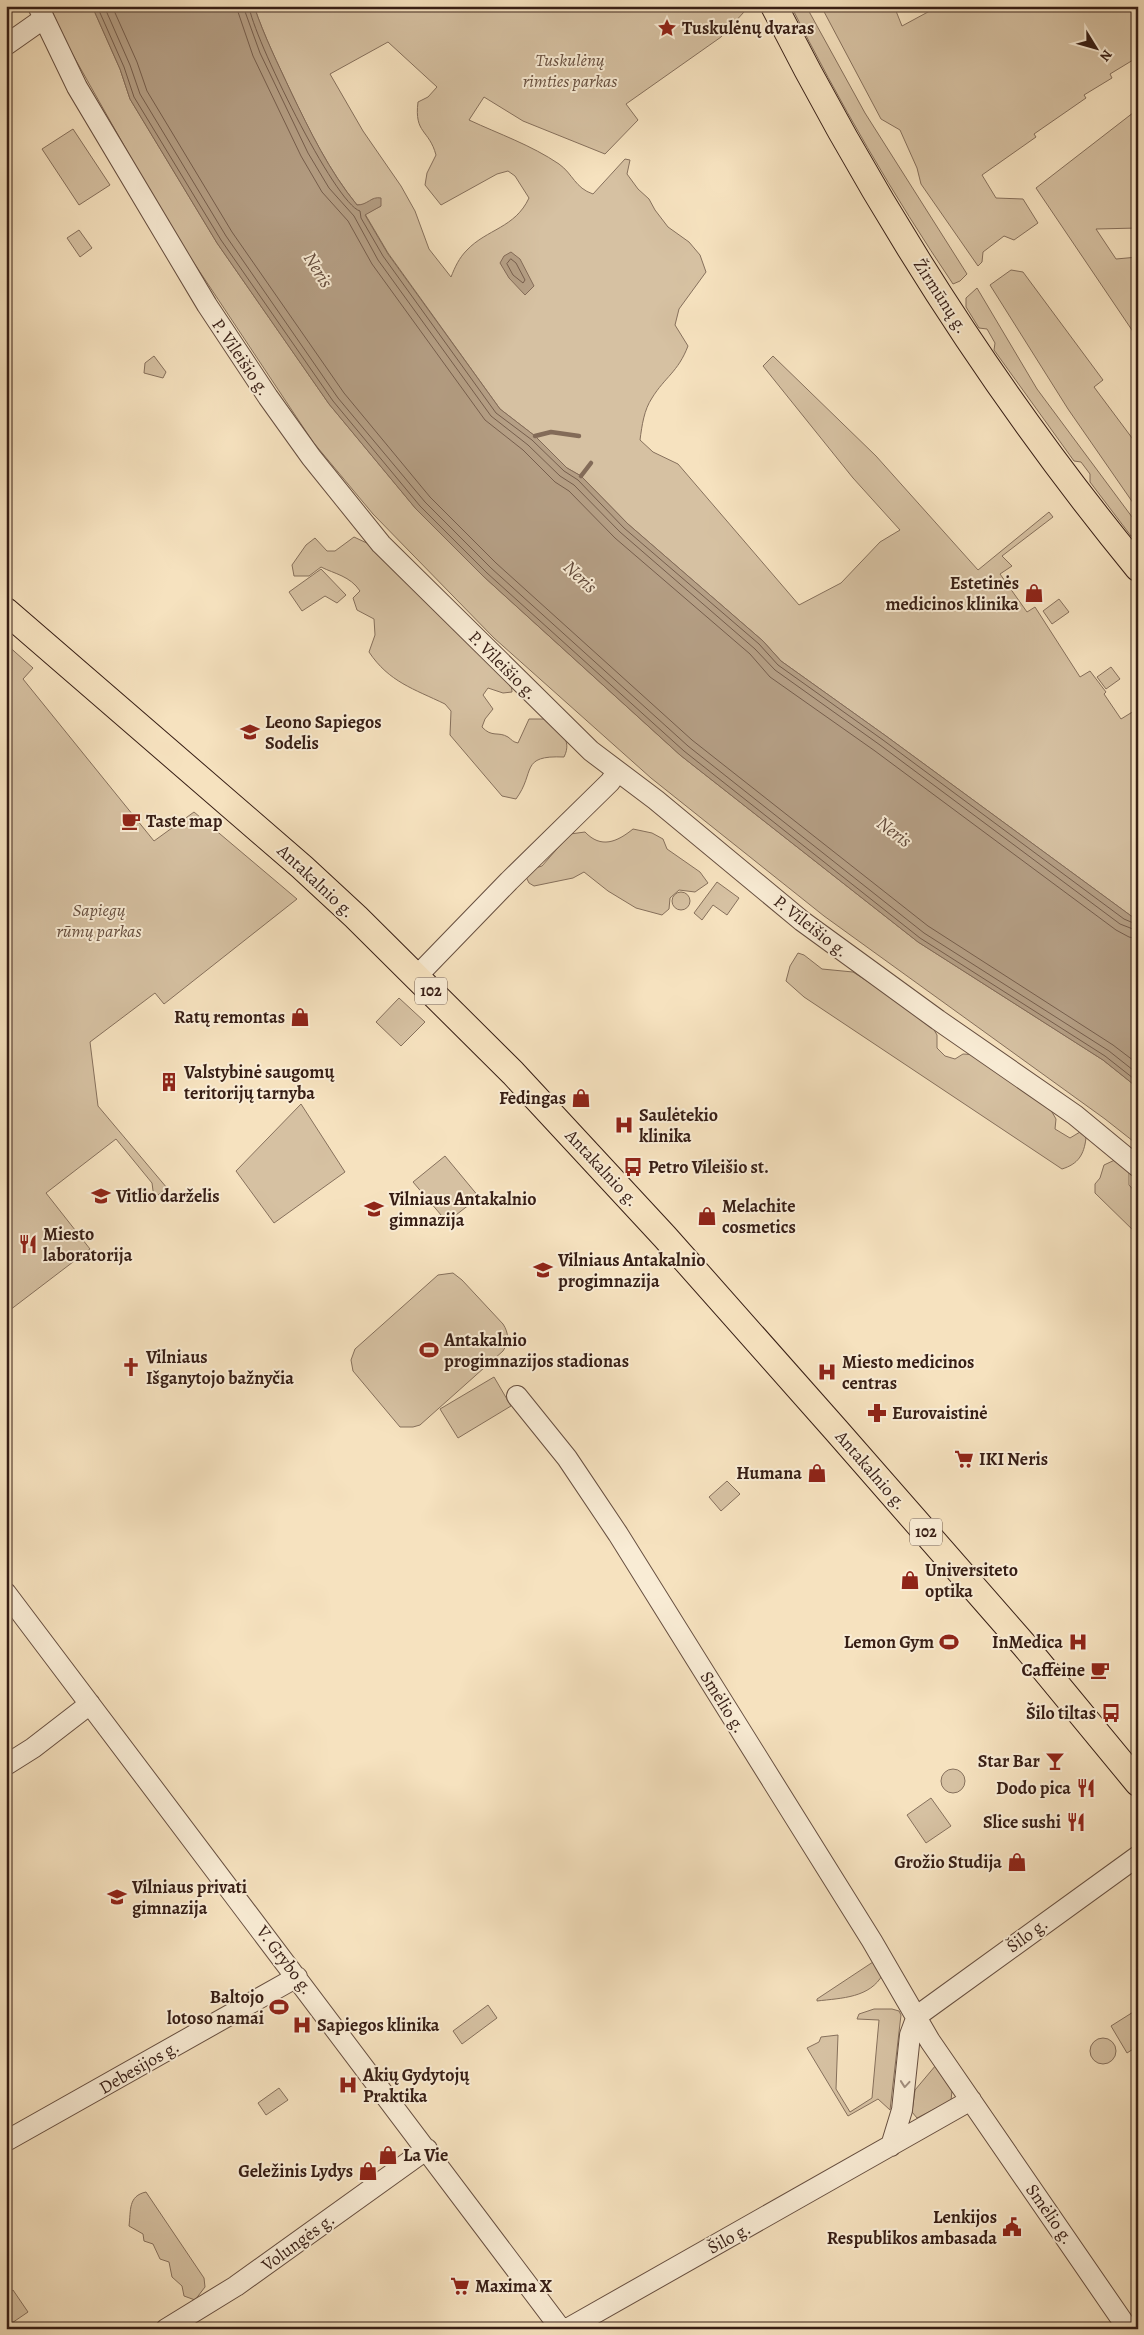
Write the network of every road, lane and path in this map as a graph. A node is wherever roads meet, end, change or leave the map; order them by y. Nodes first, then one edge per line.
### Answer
1 (774, 6) edge
2 (41, 12) edge
3 (6, 45) edge
4 (1138, 568) edge
5 (6, 611) edge
6 (617, 772) junction
7 (416, 977) junction
8 (1138, 1167) edge
9 (516, 1396) dead end
10 (6, 1593) edge
11 (90, 1704) junction
12 (6, 1765) edge
13 (1138, 1782) edge
14 (1138, 1856) edge
15 (297, 1977) junction
16 (917, 2016) junction
17 (930, 2041) junction
18 (908, 2058) junction
19 (971, 2100) junction
20 (902, 2110) junction
21 (924, 2126) junction
22 (6, 2141) edge
23 (891, 2146) junction
24 (427, 2149) junction
25 (166, 2329) edge
26 (561, 2329) edge
27 (567, 2329) edge
28 (1128, 2329) edge

1 - 4 main road, Žirmūnų g.
2 - 3 street
2 - 6 street, P. Vileišio g.
5 - 7 main road, Antakalnio g. / 102
6 - 7 street
6 - 8 street, P. Vileišio g.
7 - 13 main road, Antakalnio g. / 102
9 - 16 street, Smėlio g.
10 - 11 street, V. Grybo g.
11 - 12 street
11 - 15 street, V. Grybo g.
14 - 16 street, Šilo g.
15 - 22 street, Debesijos g.
15 - 24 street, V. Grybo g.
16 - 17 street
16 - 18 street
17 - 18 street
17 - 19 street
18 -> 20 street
19 - 21 street, Šilo g.
19 - 28 street, Smėlio g.
20 - 21 street
20 - 23 street
21 - 23 street, Šilo g.
23 - 27 street, Šilo g.
24 - 25 street, Volungės g.
24 - 26 street, V. Grybo g.

